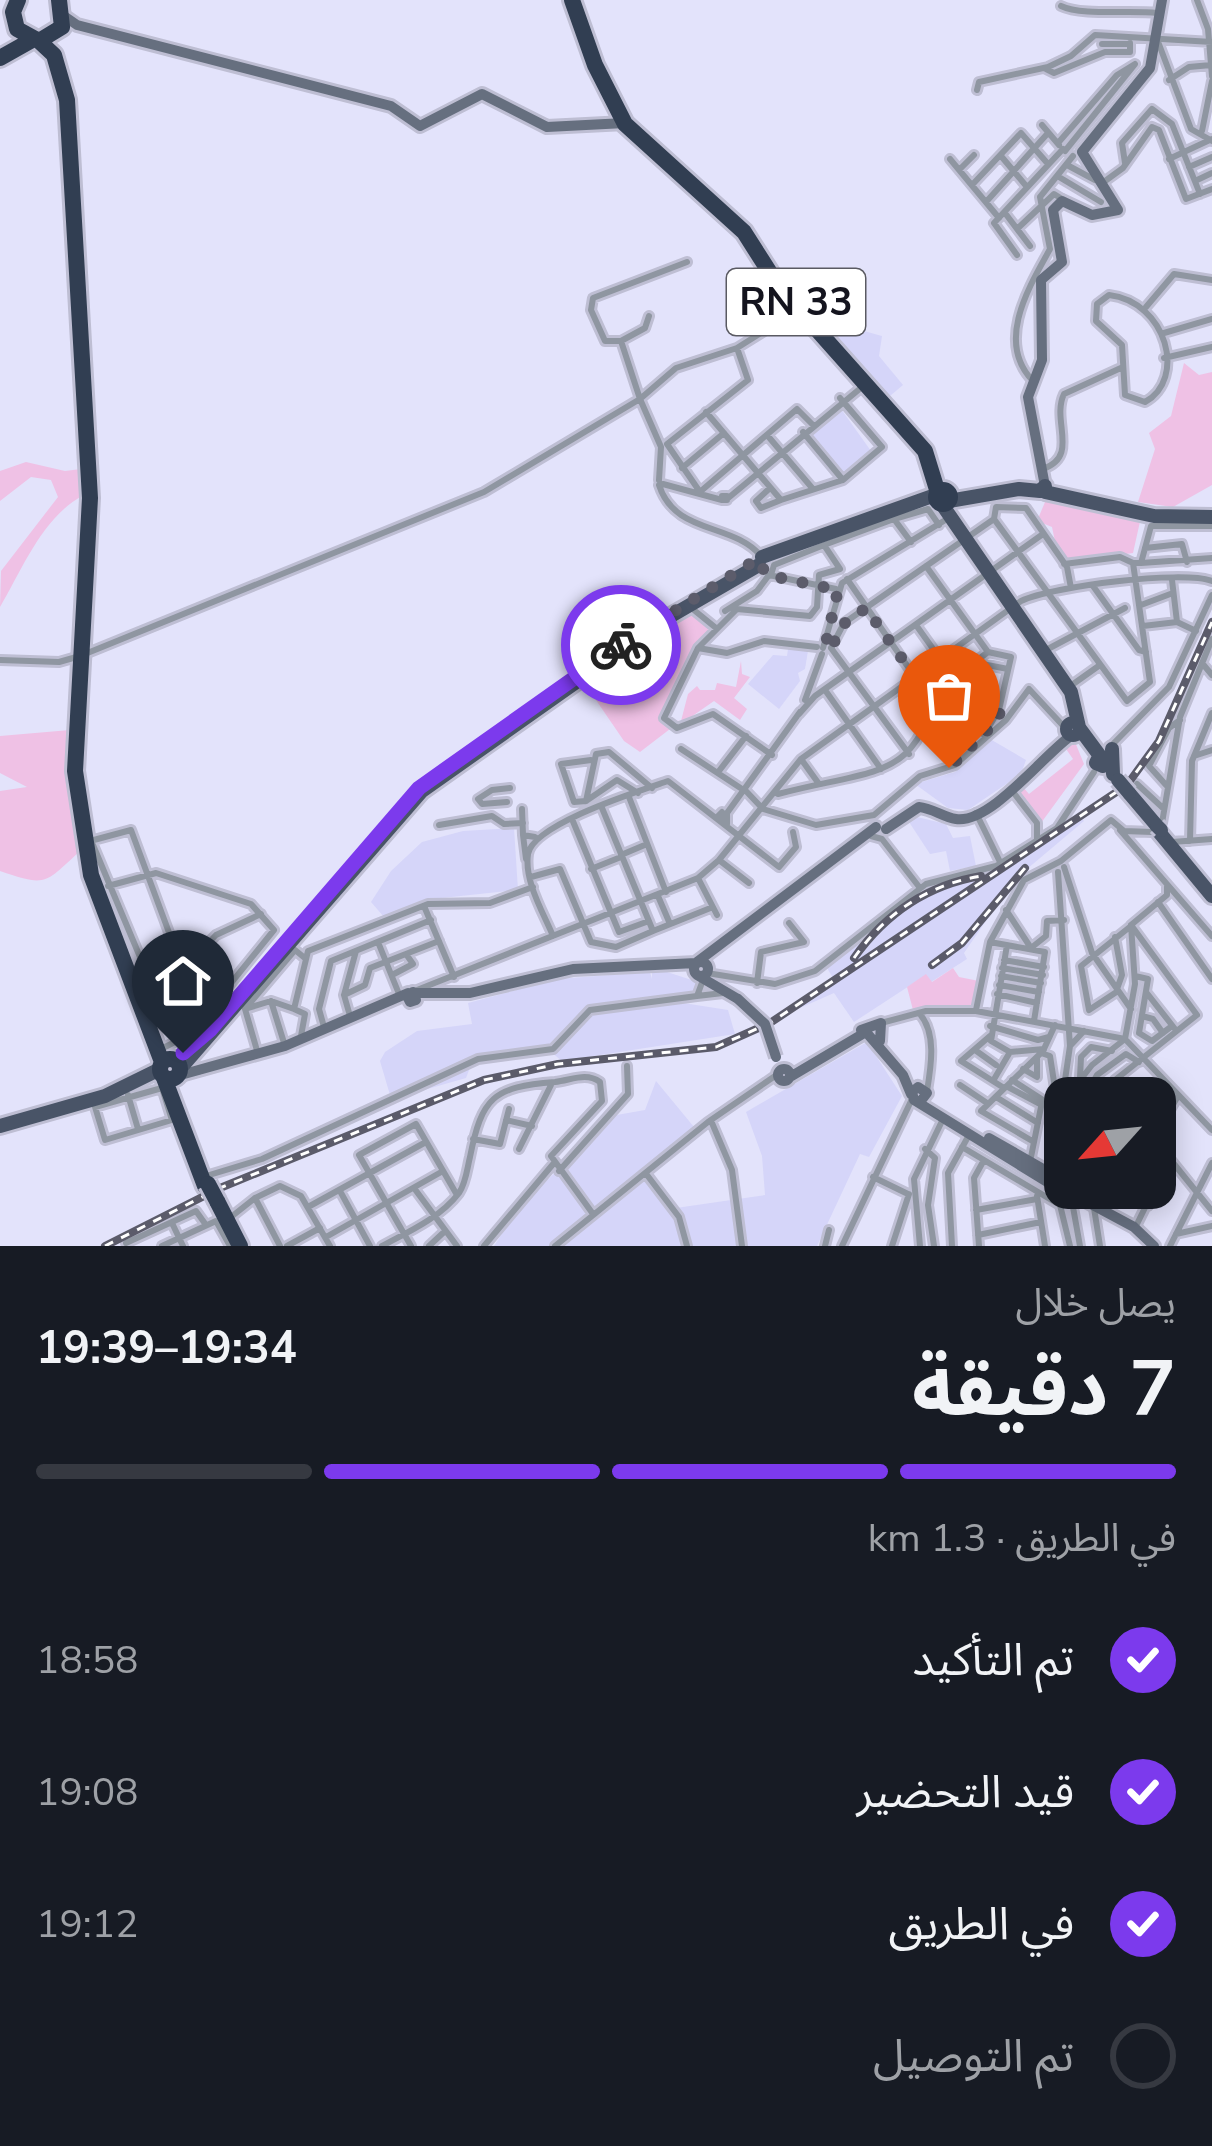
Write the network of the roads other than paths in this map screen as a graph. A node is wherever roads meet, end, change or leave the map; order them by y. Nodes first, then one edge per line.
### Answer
1 (574, 0) edge
2 (1128, 0) edge
3 (1196, 0) edge
4 (1108, 4) edge
5 (1061, 6) dead end
6 (1160, 6) edge
7 (1132, 10) junction
8 (16, 11) edge
9 (64, 15) edge
10 (1139, 38) junction
11 (1156, 39) junction
12 (36, 40) junction
13 (1210, 41) edge
14 (1102, 44) dead end
15 (1130, 44) junction
16 (0, 53) edge
17 (1211, 64) edge
18 (1043, 68) junction
19 (1212, 78) edge
20 (1168, 80) junction
21 (976, 90) dead end
22 (1209, 107) edge
23 (1188, 111) junction
24 (1168, 118) junction
25 (628, 122) junction
26 (1042, 125) dead end
27 (1202, 132) junction
28 (1048, 134) junction
29 (1212, 140) edge
30 (1034, 149) junction
31 (1068, 151) junction
32 (1182, 153) junction
33 (974, 155) dead end
34 (1000, 156) junction
35 (1212, 157) edge
36 (950, 159) dead end
37 (1168, 159) junction
38 (1048, 164) junction
39 (1125, 164) junction
40 (1067, 165) junction
41 (1189, 167) junction
42 (959, 170) junction
43 (1014, 172) junction
44 (1212, 173) edge
45 (1059, 177) junction
46 (1195, 181) junction
47 (1098, 183) junction
48 (972, 185) junction
49 (1028, 188) junction
50 (1212, 189) edge
51 (1201, 194) junction
52 (1041, 201) junction
53 (1065, 201) junction
54 (986, 202) junction
55 (1101, 202) dead end
56 (1002, 215) junction
57 (1017, 229) junction
58 (1030, 246) dead end
59 (1017, 255) dead end
60 (687, 262) dead end
61 (1212, 280) edge
62 (1146, 307) junction
63 (795, 309) junction
64 (649, 316) dead end
65 (1212, 319) edge
66 (1163, 333) junction
67 (621, 340) junction
68 (1212, 347) edge
69 (737, 348) junction
70 (1164, 358) junction
71 (1123, 367) junction
72 (1034, 381) junction
73 (861, 383) junction
74 (640, 399) junction
75 (842, 400) junction
76 (706, 412) junction
77 (813, 424) junction
78 (804, 432) junction
79 (724, 433) junction
80 (767, 435) junction
81 (782, 452) junction
82 (743, 456) junction
83 (682, 468) junction
84 (757, 473) junction
85 (843, 480) junction
86 (662, 483) junction
87 (1043, 484) junction
88 (770, 488) junction
89 (813, 489) junction
90 (700, 491) junction
91 (781, 500) junction
92 (943, 501) junction
93 (1212, 518) edge
94 (895, 519) junction
95 (994, 519) junction
96 (1043, 534) junction
97 (822, 537) junction
98 (965, 538) junction
99 (910, 544) junction
100 (1145, 548) junction
101 (1018, 552) junction
102 (1212, 558) edge
103 (762, 563) junction
104 (1137, 563) junction
105 (1064, 564) junction
106 (926, 566) junction
107 (1179, 571) junction
108 (989, 573) junction
109 (1212, 577) edge
110 (845, 578) junction
111 (1137, 583) junction
112 (819, 585) junction
113 (1095, 585) junction
114 (1071, 588) junction
115 (836, 589) junction
116 (1048, 592) junction
117 (1173, 593) junction
118 (1212, 597) edge
119 (951, 600) junction
120 (689, 605) junction
121 (1141, 605) junction
122 (1012, 607) junction
123 (866, 608) junction
124 (1125, 608) dead end
125 (725, 611) dead end
126 (1112, 612) junction
127 (1177, 622) junction
128 (916, 625) junction
129 (1143, 626) junction
130 (717, 629) junction
131 (1075, 631) junction
132 (1196, 631) junction
133 (975, 633) junction
134 (1212, 639) edge
135 (705, 640) junction
136 (890, 642) junction
137 (698, 648) junction
138 (823, 649) junction
139 (710, 652) junction
140 (988, 652) junction
141 (1043, 652) junction
142 (1146, 652) junction
143 (82, 655) junction
144 (0, 660) edge
145 (940, 662) junction
146 (979, 663) junction
147 (1202, 663) junction
148 (1100, 665) junction
149 (1008, 669) junction
150 (850, 671) junction
151 (1212, 675) edge
152 (915, 677) junction
153 (952, 678) junction
154 (811, 686) junction
155 (1068, 688) junction
156 (822, 692) junction
157 (947, 700) junction
158 (875, 705) junction
159 (933, 706) junction
160 (998, 710) junction
161 (1212, 713) edge
162 (799, 714) junction
163 (1180, 719) junction
164 (848, 724) junction
165 (1071, 730) junction
166 (746, 736) junction
167 (977, 742) junction
168 (681, 749) dead end
169 (1212, 750) edge
170 (770, 754) junction
171 (909, 754) junction
172 (1171, 757) junction
173 (1193, 758) junction
174 (801, 759) junction
175 (591, 760) junction
176 (1102, 763) junction
177 (881, 769) junction
178 (718, 772) junction
179 (820, 784) junction
180 (1166, 785) junction
181 (510, 788) dead end
182 (652, 788) junction
183 (744, 789) junction
184 (1011, 789) junction
185 (1131, 794) junction
186 (633, 795) junction
187 (586, 801) junction
188 (508, 802) dead end
189 (490, 804) junction
190 (522, 808) dead end
191 (602, 808) junction
192 (1164, 809) junction
193 (764, 810) junction
194 (976, 813) junction
195 (720, 815) junction
196 (492, 816) junction
197 (572, 819) junction
198 (523, 823) junction
199 (878, 824) junction
200 (439, 825) dead end
201 (793, 832) dead end
202 (1163, 832) junction
203 (523, 835) junction
204 (740, 836) junction
205 (1131, 836) junction
206 (536, 837) junction
207 (1212, 839) edge
208 (1037, 842) junction
209 (94, 843) junction
210 (647, 844) junction
211 (621, 856) junction
212 (719, 860) junction
213 (528, 862) junction
214 (1001, 864) junction
215 (591, 868) junction
216 (1061, 871) junction
217 (148, 873) junction
218 (530, 877) junction
219 (698, 878) junction
220 (749, 883) dead end
221 (108, 886) junction
222 (532, 887) junction
223 (920, 888) junction
224 (1212, 893) edge
225 (662, 894) junction
226 (1171, 894) junction
227 (640, 902) junction
228 (1159, 903) junction
229 (424, 906) junction
230 (261, 914) junction
231 (610, 914) junction
232 (1006, 915) junction
233 (430, 920) junction
234 (1064, 920) junction
235 (649, 921) junction
236 (789, 922) dead end
237 (1132, 923) junction
238 (670, 924) junction
239 (583, 925) junction
240 (653, 931) junction
241 (553, 936) junction
242 (1212, 936) edge
243 (1114, 937) junction
244 (439, 941) junction
245 (378, 942) junction
246 (990, 943) junction
247 (176, 945) junction
248 (1007, 945) junction
249 (291, 947) junction
250 (1031, 949) junction
251 (356, 951) junction
252 (1092, 953) junction
253 (406, 954) junction
254 (307, 955) junction
255 (141, 959) junction
256 (386, 962) junction
257 (184, 967) junction
258 (702, 969) junction
259 (1002, 972) junction
260 (392, 976) junction
261 (454, 976) junction
262 (1135, 976) junction
263 (1042, 979) junction
264 (1212, 979) edge
265 (138, 980) junction
266 (757, 983) junction
267 (720, 992) junction
268 (1119, 992) junction
269 (1146, 992) junction
270 (344, 994) junction
271 (997, 994) junction
272 (1134, 994) junction
273 (414, 996) junction
274 (697, 996) junction
275 (218, 1000) junction
276 (271, 1001) junction
277 (1037, 1003) junction
278 (1155, 1004) junction
279 (1144, 1005) junction
280 (244, 1010) junction
281 (294, 1010) junction
282 (935, 1010) junction
283 (1131, 1010) junction
284 (976, 1011) junction
285 (917, 1012) junction
286 (993, 1013) junction
287 (1142, 1016) junction
288 (351, 1018) junction
289 (1034, 1021) junction
290 (881, 1023) junction
291 (927, 1025) junction
292 (1055, 1025) junction
293 (1072, 1028) junction
294 (325, 1029) junction
295 (1174, 1029) junction
296 (1084, 1030) junction
297 (990, 1031) junction
298 (1163, 1033) junction
299 (1007, 1034) junction
300 (1017, 1036) junction
301 (1051, 1036) junction
302 (1125, 1039) junction
303 (300, 1040) junction
304 (285, 1046) junction
305 (1070, 1046) junction
306 (884, 1049) junction
307 (974, 1049) junction
308 (1001, 1049) junction
309 (1112, 1051) junction
310 (1041, 1053) junction
311 (258, 1054) junction
312 (1144, 1060) junction
313 (988, 1062) junction
314 (967, 1065) junction
315 (627, 1066) dead end
316 (931, 1069) junction
317 (173, 1070) junction
318 (783, 1073) junction
319 (903, 1075) junction
320 (1057, 1077) edge
321 (1066, 1077) edge
322 (1080, 1077) edge
323 (1082, 1077) edge
324 (1096, 1077) edge
325 (1121, 1077) edge
326 (1012, 1079) junction
327 (993, 1081) junction
328 (553, 1082) junction
329 (1029, 1082) dead end
330 (960, 1085) dead end
331 (128, 1095) junction
332 (105, 1096) junction
333 (1178, 1096) junction
334 (1176, 1099) edge
335 (919, 1100) junction
336 (992, 1100) junction
337 (1042, 1103) joint
338 (508, 1109) dead end
339 (945, 1116) junction
340 (506, 1120) junction
341 (712, 1123) junction
342 (1038, 1123) junction
343 (0, 1126) edge
344 (534, 1126) junction
345 (491, 1128) dead end
346 (138, 1130) junction
347 (1212, 1130) edge
348 (504, 1131) junction
349 (970, 1132) junction
350 (473, 1139) junction
351 (386, 1140) junction
352 (426, 1142) junction
353 (1034, 1142) junction
354 (962, 1147) junction
355 (926, 1148) junction
356 (519, 1149) dead end
357 (991, 1158) junction
358 (397, 1159) junction
359 (1212, 1163) edge
360 (1028, 1165) junction
361 (1176, 1166) edge
362 (557, 1167) junction
363 (443, 1171) junction
364 (370, 1174) junction
365 (1209, 1174) edge
366 (647, 1175) junction
367 (1044, 1175) edge
368 (875, 1178) junction
369 (1019, 1180) junction
370 (414, 1188) junction
371 (1196, 1190) junction
372 (340, 1191) junction
373 (910, 1194) junction
374 (213, 1195) junction
375 (457, 1195) junction
376 (1036, 1195) junction
377 (255, 1198) junction
378 (387, 1204) junction
379 (308, 1207) junction
380 (1075, 1209) edge
381 (1081, 1209) edge
382 (1099, 1209) edge
383 (1107, 1209) edge
384 (1146, 1209) edge
385 (976, 1210) junction
386 (1212, 1211) edge
387 (593, 1214) junction
388 (431, 1218) junction
389 (356, 1221) junction
390 (1041, 1222) junction
391 (172, 1223) junction
392 (1138, 1224) junction
393 (206, 1225) junction
394 (1212, 1226) edge
395 (320, 1228) junction
396 (829, 1230) dead end
397 (443, 1233) junction
398 (404, 1234) junction
399 (978, 1234) junction
400 (1176, 1234) junction
401 (326, 1237) junction
402 (181, 1242) edge
403 (126, 1243) dead end
404 (451, 1244) edge
405 (162, 1246) edge
406 (238, 1246) edge
407 (284, 1246) edge
408 (330, 1246) edge
409 (370, 1246) edge
410 (382, 1246) edge
411 (411, 1246) edge
412 (428, 1246) edge
413 (484, 1246) edge
414 (558, 1246) edge
415 (687, 1246) edge
416 (742, 1246) edge
417 (825, 1246) edge
418 (843, 1246) edge
419 (892, 1246) edge
420 (920, 1246) edge
421 (934, 1246) edge
422 (952, 1246) edge
423 (979, 1246) edge
424 (1045, 1246) edge
425 (1070, 1246) edge
426 (1080, 1246) edge
427 (1100, 1246) edge
428 (1157, 1246) edge
429 (1170, 1246) edge

1 - 25 highway, RN 33
2 - 7 street
3 - 13 street
4 - 5 street
4 - 7 street
6 - 7 street
6 - 11 main road
8 - 12 highway
8 - 16 highway
9 - 12 highway
9 - 25 main road
9 - 143 highway
10 - 11 street
10 - 15 street
10 - 18 street
11 - 13 street
11 - 20 street
11 - 31 main road
12 - 16 highway
12 - 143 highway
13 - 17 street
14 - 15 street
15 - 18 street
17 - 19 street
17 - 20 street
18 - 21 street
19 - 22 street
20 - 23 street
22 - 27 street
23 - 24 street
23 - 27 street
24 - 32 street
24 - 39 street
25 - 63 highway, RN 33
25 - 92 highway, RN 33
26 - 28 street
27 - 29 street
28 - 30 street
28 - 31 street
29 - 32 street
30 - 34 street
30 - 38 street
30 - 43 street
31 - 31 street
31 - 38 street
31 - 40 street
31 - 47 main road
32 - 37 street
32 - 41 street
33 - 42 street
34 - 43 street
34 - 48 street
35 - 41 street
36 - 42 street
37 - 39 street
37 - 51 street
38 - 49 street
39 - 47 street
40 - 45 street
40 - 47 street
41 - 46 street
42 - 48 street
43 - 49 street
43 - 54 street
44 - 46 street
45 - 52 street
45 - 55 street
46 - 51 street
47 - 53 main road
48 - 54 street
49 - 56 street
50 - 51 street
52 - 53 street
52 - 57 street
52 - 72 street
53 - 72 main road
54 - 56 street
56 - 57 street
56 - 59 street
57 - 58 street
60 - 67 street
61 - 62 street
62 - 66 street
62 - 71 street
63 - 69 street
63 - 73 highway, RN 33
64 - 67 street
65 - 66 street
66 - 70 street
67 - 74 street
68 - 70 street
69 - 74 street
69 - 76 street
70 - 71 street
71 - 87 street
72 - 87 main road
73 - 75 street
73 - 92 highway, RN 33
74 - 86 street
74 - 143 street
75 - 77 street
75 - 85 street
76 - 79 street
76 - 83 street
77 - 78 street
77 - 80 street
78 - 81 street
78 - 85 street
79 - 82 street
79 - 83 street
80 - 81 street
80 - 82 street
81 - 84 street
81 - 89 street
82 - 84 street
82 - 90 street
83 - 90 street
84 - 88 street
84 - 90 street
85 - 89 street
86 - 90 street
86 - 103 street
87 - 92 main road
87 - 93 main road
88 - 91 street
88 - 91 street
89 - 91 street
92 - 94 street
92 - 97 main road
92 - 98 main road
92 - 99 street
93 - 100 street
94 - 97 street
94 - 99 street
95 - 96 street
95 - 98 street
95 - 101 street
96 - 101 street
96 - 105 street
97 - 103 main road
97 - 112 street
98 - 106 street
98 - 108 main road
99 - 110 street
100 - 104 street
100 - 107 street
101 - 108 street
101 - 116 street
102 - 107 street
103 - 112 street
103 - 120 main road
103 - 125 street
103 - 317 main road
104 - 105 street
104 - 107 street
104 - 111 street
105 - 114 street
106 - 119 street
106 - 123 street
107 - 109 street
107 - 109 street
107 - 111 street
107 - 117 street
108 - 119 street
108 - 122 main road
110 - 115 street
110 - 123 street
111 - 113 street
111 - 121 street
112 - 115 street
112 - 130 street
113 - 114 street
113 - 126 street
114 - 116 street
115 - 138 street
116 - 122 street
116 - 131 street
117 - 121 street
117 - 127 street
118 - 132 street
119 - 128 street
119 - 133 street
120 - 130 street
120 - 249 main road
121 - 129 street
122 - 133 street
122 - 141 main road
123 - 136 street
123 - 138 street
124 - 126 street
126 - 131 street
126 - 142 street
127 - 129 street
127 - 132 street
128 - 136 street
128 - 145 street
129 - 142 street
130 - 135 street
131 - 141 street
131 - 148 street
132 - 176 street
133 - 140 street
133 - 145 street
134 - 147 street
135 - 137 street
135 - 139 street
136 - 150 street
136 - 152 street
137 - 139 street
137 - 166 street
138 - 139 street
138 - 150 street
138 - 154 street
138 - 170 street
140 - 146 street
140 - 149 street
141 - 155 main road
142 - 148 street
143 - 144 street
143 - 209 highway
143 - 317 highway
145 - 152 street
145 - 153 street
145 - 159 street
146 - 149 street
146 - 153 street
147 - 151 street
147 - 163 street
148 - 155 street
149 - 160 street
150 - 156 street
150 - 158 street
152 - 158 street
153 - 157 street
154 - 156 street
154 - 162 street
155 - 165 main road
156 - 162 street
156 - 164 street
157 - 159 street
157 - 160 street
158 - 164 street
158 - 171 street
159 - 171 street
160 - 167 street
161 - 173 street
162 - 170 street
163 - 172 street
163 - 180 street
164 - 174 street
164 - 177 street
165 - 167 street
165 - 176 main road
165 - 184 main road
165 - 199 main road
166 - 170 street
166 - 178 street
167 - 199 street
168 - 178 street
169 - 173 street
170 - 183 street
171 - 177 street
172 - 173 street
172 - 180 street
173 - 202 street
174 - 179 street
174 - 193 street
175 - 182 street
175 - 187 street
175 - 187 street
176 - 185 main road, bridge
176 - 208 street
177 - 179 street
178 - 183 street
179 - 193 street
180 - 192 street
181 - 189 street
182 - 186 street
182 - 195 street
183 - 193 street
183 - 195 street
184 - 194 main road
184 - 208 street
185 - 192 street
185 - 202 main road
185 - 202 street
186 - 187 street
186 - 191 street
186 - 210 street
188 - 189 street
189 - 196 street
190 - 198 street
191 - 197 street
191 - 211 street
192 - 202 street
193 - 199 street
193 - 204 street
194 - 199 main road
194 - 214 street
195 - 204 street
196 - 198 street
196 - 200 street
197 - 206 street
197 - 215 street
198 - 203 street
199 - 223 street
199 - 258 main road
201 - 204 street
202 - 205 street
202 - 205 street
202 - 207 street
202 - 224 main road
202 - 224 main road
203 - 206 street
203 - 213 street
204 - 212 street
205 - 216 street
205 - 226 street
206 - 213 street
208 - 214 street
209 - 217 street
209 - 221 street
209 - 265 highway
210 - 211 street
210 - 225 street
211 - 215 street
211 - 227 street
212 - 219 street
212 - 220 street
213 - 218 street
214 - 223 street
215 - 231 street
216 - 232 street
216 - 234 street
216 - 252 street
217 - 221 street
217 - 230 street
217 - 247 street
218 - 222 street
218 - 239 street
219 - 225 street
219 - 238 street
221 - 255 street
222 - 229 street
222 - 241 street
223 - 266 street
225 - 227 street
225 - 238 street
226 - 228 street
226 - 242 street
227 - 231 street
227 - 235 street
228 - 237 street
228 - 264 street
229 - 233 street
229 - 254 street
230 - 257 street
230 - 275 street
231 - 235 street
231 - 239 street
232 - 246 street
232 - 250 street
233 - 244 street
233 - 245 street
234 - 250 street
234 - 293 street
235 - 240 street
236 - 266 street
237 - 243 street
237 - 262 street
237 - 295 street
238 - 240 street
239 - 240 street
239 - 241 street
241 - 261 street
243 - 252 street
243 - 268 street
244 - 253 street
244 - 261 street
245 - 251 street
245 - 256 street
246 - 248 street
246 - 284 street
247 - 255 street
247 - 257 street
248 - 250 street
248 - 259 street
249 - 254 street
249 - 280 street
249 - 317 main road
250 - 263 street
251 - 270 street
251 - 294 street
252 - 268 street
252 - 268 street
253 - 256 street
253 - 260 street
254 - 281 street
255 - 265 street
256 - 260 street
256 - 270 street
257 - 275 street
258 - 266 street
258 - 267 main road
258 - 273 main road
258 - 273 main road
258 - 274 street
259 - 263 street
259 - 263 street
259 - 271 street
260 - 273 street
261 - 273 street
262 - 269 street
262 - 272 street
263 - 277 street
265 - 317 highway
267 - 274 street
267 - 318 main road, bridge
268 - 272 street
268 - 283 street
269 - 278 street
269 - 279 street
270 - 288 street
271 - 277 street
271 - 286 street
272 - 283 street
273 - 288 main road
274 - 374 street
275 - 317 street
276 - 280 street
276 - 281 street
276 - 304 street
277 - 289 street
278 - 279 street
278 - 295 street
279 - 287 street
280 - 311 street
281 - 303 street
282 - 284 street
282 - 285 street
282 - 291 street
283 - 302 street
284 - 286 street
285 - 290 street
285 - 291 street
286 - 289 street
286 - 297 street
287 - 298 street
287 - 298 street
288 - 294 main road
289 - 292 street
290 - 306 main road
290 - 318 main road
291 - 316 street
292 - 293 street
292 - 301 street
293 - 296 street
293 - 305 street
294 - 303 main road
295 - 298 street
295 - 312 street
296 - 302 street
296 - 305 street
297 - 299 street
297 - 307 street
297 - 308 street
299 - 300 street
299 - 308 street
300 - 301 street
300 - 308 street
301 - 310 street
302 - 309 street
302 - 312 street
303 - 304 main road
304 - 311 main road
305 - 321 street
306 - 318 main road
306 - 319 main road
307 - 313 street
307 - 314 street
308 - 310 street
308 - 313 street
308 - 327 street
309 - 322 street
309 - 323 street
310 - 320 street
310 - 326 street
310 - 326 street
311 - 317 main road
312 - 324 street
312 - 325 street
312 - 333 street
313 - 314 street
314 - 327 street
315 - 362 street
316 - 319 street
316 - 335 street
317 - 331 main road
317 - 332 main road
317 - 346 street
317 - 374 highway
318 - 341 street
318 - 387 street
319 - 335 main road
326 - 327 street
326 - 329 street
326 - 336 street
326 - 337 street
328 - 344 street
328 - 350 street
328 - 362 street
330 - 336 street
331 - 332 main road
331 - 346 street
331 - 346 street
332 - 343 main road
333 - 334 street
333 - 347 street
335 - 339 main road
335 - 360 main road
335 - 368 street
336 - 342 street
336 - 353 street
337 - 342 street
338 - 340 street
339 - 349 main road
339 - 355 street
340 - 344 street
340 - 348 street
341 - 366 street
341 - 416 street
342 - 353 street
344 - 356 street
345 - 348 street
348 - 350 street
349 - 354 street
349 - 357 main road
350 - 375 street
351 - 352 street
351 - 358 street
351 - 364 street
352 - 358 street
352 - 363 street
353 - 360 street
354 - 357 street
354 - 422 street
355 - 373 street
355 - 421 street
357 - 360 main road
357 - 369 street
357 - 385 street
358 - 364 street
359 - 365 street
360 - 367 main road
360 - 369 street
361 - 371 street
362 - 387 street
362 - 413 street
363 - 370 street
363 - 375 street
364 - 372 street
364 - 378 street
365 - 371 street
366 - 414 street
366 - 415 street
368 - 373 street
368 - 418 street
369 - 376 street
370 - 378 street
370 - 388 street
371 - 386 street
371 - 400 street
372 - 379 street
372 - 389 street
373 - 419 street
373 - 420 street
374 - 377 street
374 - 406 highway
375 - 388 street
376 - 385 street
376 - 390 street
376 - 425 street
377 - 379 street
377 - 407 street
378 - 389 street
378 - 398 street
379 - 395 street
380 - 426 street
381 - 427 street
382 - 428 main road
383 - 392 main road
384 - 392 street
385 - 399 street
387 - 414 street
388 - 397 street
388 - 398 street
389 - 401 street
389 - 409 street
390 - 399 street
390 - 424 street
391 - 393 street
391 - 402 street
391 - 403 street
392 - 428 main road
393 - 402 street
393 - 406 street
394 - 400 street
395 - 401 street
395 - 407 street
396 - 417 street
397 - 404 street
397 - 412 street
398 - 410 street
398 - 411 street
399 - 423 street
400 - 429 street
401 - 408 street
402 - 405 street

